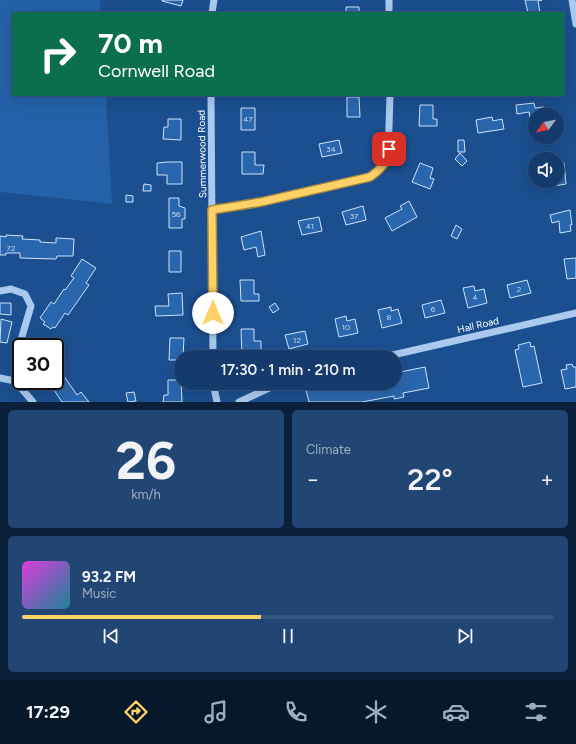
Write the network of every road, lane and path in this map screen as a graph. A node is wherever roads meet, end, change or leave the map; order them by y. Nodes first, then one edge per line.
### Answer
1 (214, 0) edge
2 (389, 0) edge
3 (572, 0) edge
4 (212, 12) edge
5 (389, 12) edge
6 (576, 24) edge
7 (211, 96) edge
8 (390, 96) edge
9 (212, 210) junction
10 (0, 291) edge
11 (576, 313) edge
12 (22, 338) edge
13 (213, 350) edge
14 (402, 353) edge
15 (0, 378) edge
16 (12, 380) edge
17 (23, 390) edge
18 (214, 390) edge
19 (265, 390) edge
20 (33, 402) edge
21 (217, 402) edge
22 (239, 402) edge

1 - 4 street
2 - 5 street
3 - 6 street
7 - 9 street, Summerwood Road
8 - 9 street
9 - 13 street, Summerwood Road
10 - 12 street
11 - 14 street, Hall Road
15 - 16 street
17 - 20 street
18 - 21 street
19 - 22 street

